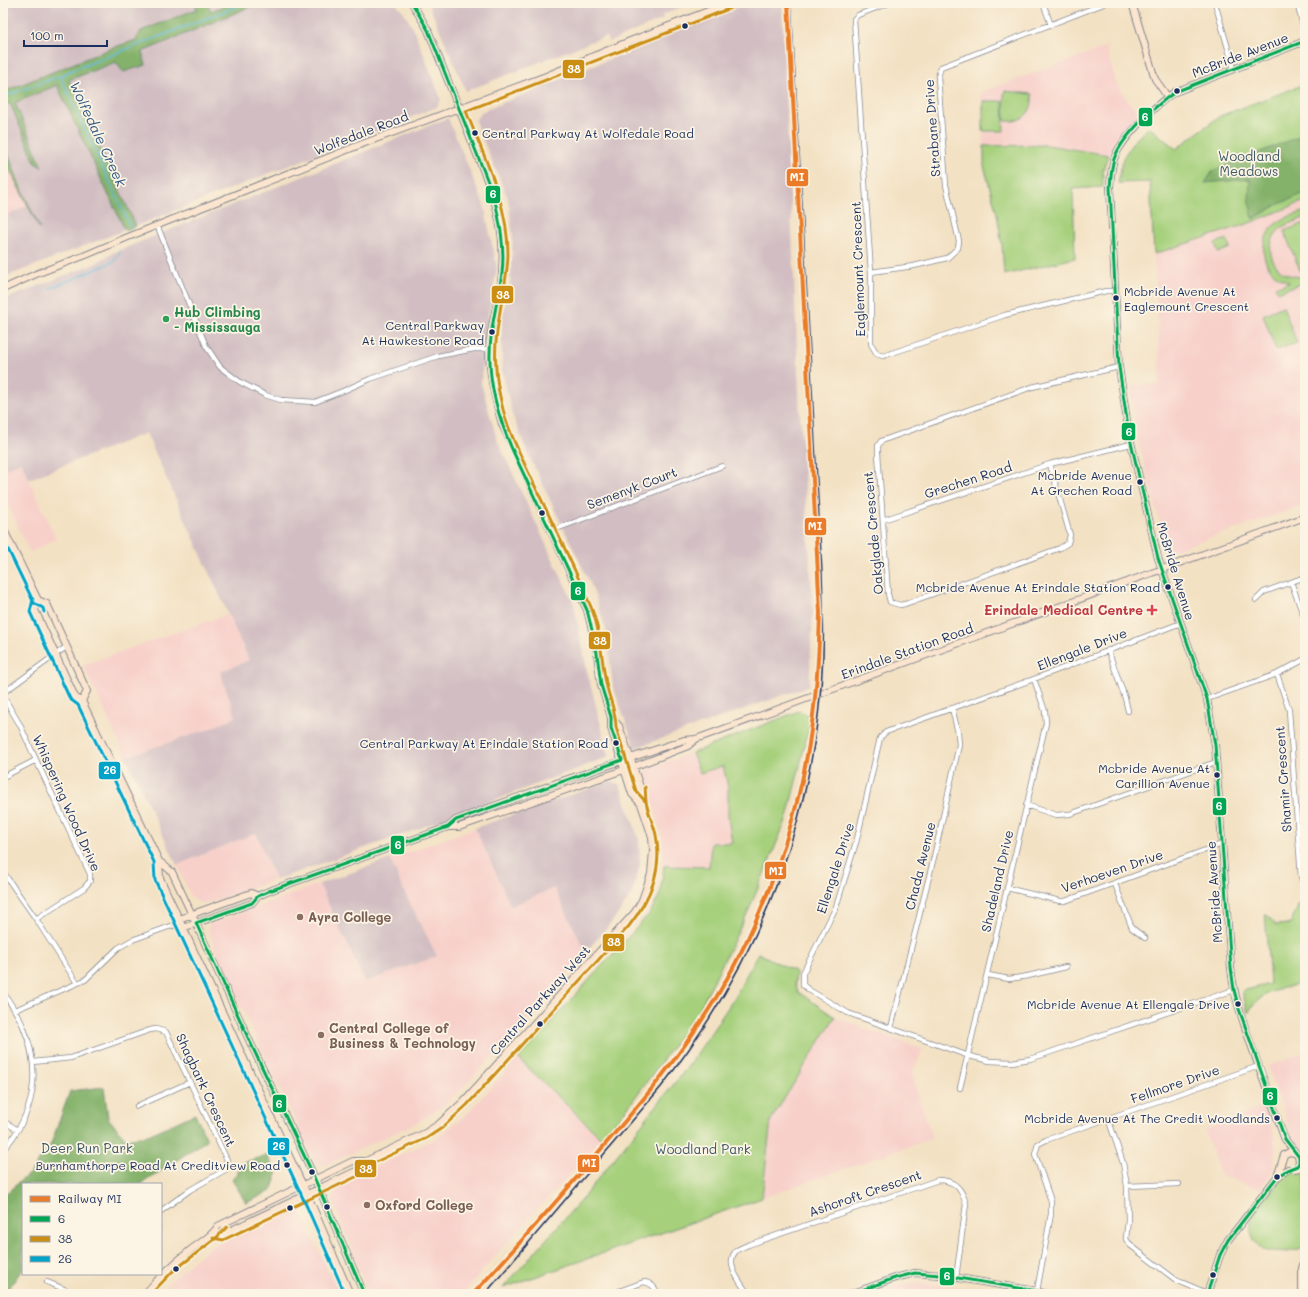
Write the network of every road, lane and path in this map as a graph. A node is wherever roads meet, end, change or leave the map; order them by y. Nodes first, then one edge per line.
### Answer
1 (412, 3) edge
2 (729, 3) edge
3 (888, 3) edge
4 (1043, 3) edge
5 (1106, 3) edge
6 (1132, 3) edge
7 (1215, 3) edge
8 (1297, 3) edge
9 (1051, 25) junction
10 (1305, 33) edge
11 (1305, 41) edge
12 (1234, 69) junction
13 (1167, 96) junction
14 (459, 108) junction
15 (157, 225) junction
16 (871, 272) junction
17 (3, 289) edge
18 (1116, 290) junction
19 (489, 349) junction
20 (1119, 367) junction
21 (1131, 444) junction
22 (1050, 464) junction
23 (722, 466) dead end
24 (1305, 517) edge
25 (883, 520) junction
26 (3, 528) edge
27 (551, 531) junction
28 (1162, 569) junction
29 (1305, 577) edge
30 (1291, 582) junction
31 (38, 600) junction
32 (1256, 600) dead end
33 (1305, 620) edge
34 (1180, 623) junction
35 (66, 647) junction
36 (1108, 650) junction
37 (56, 654) junction
38 (1305, 659) edge
39 (1277, 674) junction
40 (1034, 679) junction
41 (3, 693) edge
42 (3, 696) edge
43 (1207, 699) junction
44 (82, 701) junction
45 (952, 708) junction
46 (1128, 711) dead end
47 (611, 717) junction
48 (696, 739) junction
49 (630, 758) junction
50 (36, 760) junction
51 (622, 760) junction
52 (1216, 762) junction
53 (633, 767) junction
54 (624, 770) junction
55 (3, 776) edge
56 (641, 804) junction
57 (1026, 805) junction
58 (448, 827) junction
59 (1222, 844) junction
60 (159, 861) junction
61 (3, 872) edge
62 (1305, 883) edge
63 (1115, 884) junction
64 (1007, 888) junction
65 (258, 896) junction
66 (192, 914) junction
67 (36, 919) junction
68 (179, 919) junction
69 (196, 923) junction
70 (174, 925) junction
71 (183, 928) junction
72 (1145, 938) dead end
73 (1066, 967) dead end
74 (988, 975) junction
75 (77, 983) junction
76 (1234, 990) junction
77 (3, 992) edge
78 (15, 1010) junction
79 (891, 1028) junction
80 (968, 1056) junction
81 (33, 1062) junction
82 (1259, 1066) junction
83 (190, 1082) junction
84 (960, 1088) dead end
85 (137, 1106) dead end
86 (1108, 1118) junction
87 (3, 1121) edge
88 (18, 1130) junction
89 (1285, 1139) junction
90 (3, 1150) edge
91 (1295, 1153) junction
92 (1284, 1155) junction
93 (1299, 1160) junction
94 (366, 1161) junction
95 (1282, 1163) junction
96 (1305, 1165) edge
97 (1296, 1168) junction
98 (1288, 1169) junction
99 (1277, 1177) junction
100 (315, 1180) junction
101 (1179, 1184) dead end
102 (303, 1185) junction
103 (1127, 1186) junction
104 (319, 1188) junction
105 (307, 1194) junction
106 (162, 1210) edge
107 (214, 1233) junction
108 (1305, 1260) edge
109 (162, 1272) edge
110 (160, 1275) edge
111 (956, 1278) junction
112 (47, 1282) dead end
113 (1037, 1292) junction
114 (1207, 1293) edge
115 (76, 1294) edge
116 (145, 1294) edge
117 (350, 1294) edge
118 (364, 1294) edge
119 (611, 1294) edge
120 (658, 1294) edge
121 (748, 1294) edge
122 (851, 1294) edge
123 (1045, 1294) edge
124 (1302, 1294) edge

1 - 14 street, Central Parkway West
2 - 14 street, Wolfedale Road
3 - 16 street, Eaglemount Crescent
4 - 9 street
5 - 9 street, Strabane Drive
6 - 13 street
7 - 12 street
8 - 10 street
9 - 16 street, Strabane Drive
11 - 12 street, McBride Avenue
12 - 13 street, McBride Avenue
13 - 18 street, McBride Avenue
14 - 15 street, Wolfedale Road
14 - 19 street, Central Parkway West
15 - 17 street, Wolfedale Road
15 - 19 street
16 - 18 street, Eaglemount Crescent
18 - 20 street, McBride Avenue
19 - 27 street, Central Parkway West
20 - 21 street, McBride Avenue
20 - 25 street, Oakglade Crescent
21 - 22 street, Grechen Road
21 - 28 street, McBride Avenue
22 - 25 street, Grechen Road
22 - 25 street, Oakglade Crescent
23 - 27 street, Semenyk Court
24 - 28 street, Erindale Station Road
26 - 31 street
27 - 47 street, Central Parkway West
28 - 34 street, McBride Avenue
28 - 48 street, Erindale Station Road
29 - 30 street
30 - 32 street
30 - 33 street
31 - 35 street
31 - 37 street
34 - 36 street, Ellengale Drive
34 - 43 street, McBride Avenue
35 - 37 street
35 - 44 street
36 - 40 street, Ellengale Drive
36 - 46 street
37 - 41 street
37 - 44 street
38 - 39 street
39 - 43 street
39 - 62 street, Shamir Crescent
40 - 45 street, Ellengale Drive
40 - 57 street, Shadeland Drive
42 - 50 street, Whispering Wood Drive
43 - 52 street, McBride Avenue
44 - 60 street
45 - 79 street, Chada Avenue
45 - 79 street, Ellengale Drive
47 - 49 street, Central Parkway West
47 - 51 street, Central Parkway West
48 - 49 street, Erindale Station Road
48 - 53 street, Erindale Station Road
49 - 51 street, Erindale Station Road
49 - 53 street, Central Parkway West
50 - 55 street
50 - 67 street, Whispering Wood Drive
51 - 54 street, Central Parkway West
51 - 58 street, Erindale Station Road
52 - 57 street
52 - 59 street, McBride Avenue
53 - 54 street, Erindale Station Road
53 - 56 street, Central Parkway West
54 - 56 street, Central Parkway West
54 - 58 street, Erindale Station Road
56 - 94 street, Central Parkway West
57 - 64 street, Shadeland Drive
58 - 65 street, Erindale Station Road
59 - 63 street, Verhoeven Drive
59 - 76 street, McBride Avenue
60 - 66 street
60 - 68 street
61 - 67 street
63 - 64 street, Verhoeven Drive
63 - 72 street
64 - 74 street, Shadeland Drive
65 - 66 street, Erindale Station Road
65 - 69 street, Erindale Station Road
66 - 68 street, Erindale Station Road
66 - 69 street
67 - 75 street
68 - 70 street, Erindale Station Road
68 - 71 street
69 - 71 street, Erindale Station Road
69 - 100 street
70 - 71 street
70 - 75 street
71 - 102 street
73 - 74 street
74 - 80 street, Shadeland Drive
75 - 78 street
76 - 80 street, Ellengale Drive
76 - 82 street, McBride Avenue
77 - 78 street
78 - 81 street
79 - 80 street, Ellengale Drive
80 - 84 street, Shadeland Drive
81 - 83 street, Shagbark Crescent
81 - 88 street
82 - 86 street, Fellmore Drive
82 - 89 street, McBride Avenue
83 - 85 street
83 - 106 street, Shagbark Crescent
86 - 103 street
86 - 113 street, Fellmore Drive
87 - 88 street
88 - 90 street
89 - 91 street, McBride Avenue
89 - 92 street, McBride Avenue
91 - 92 street
91 - 93 street
92 - 95 street
93 - 96 street
93 - 97 street
94 - 100 street, Central Parkway West
94 - 104 street, Central Parkway West
95 - 98 street
95 - 99 street
96 - 97 street
97 - 98 street
98 - 99 street
99 - 114 street
100 - 102 street, Central Parkway West
100 - 104 street
101 - 103 street
102 - 105 street
102 - 107 street, Central Parkway West
103 - 114 street
104 - 105 street, Central Parkway West
104 - 118 street
105 - 107 street, Central Parkway West
105 - 117 street
107 - 109 street, Central Parkway West
108 - 124 street
110 - 116 street, Central Parkway West
111 - 113 street
111 - 121 street, Ashcroft Crescent
111 - 122 street
112 - 115 street
113 - 123 street
119 - 120 street

